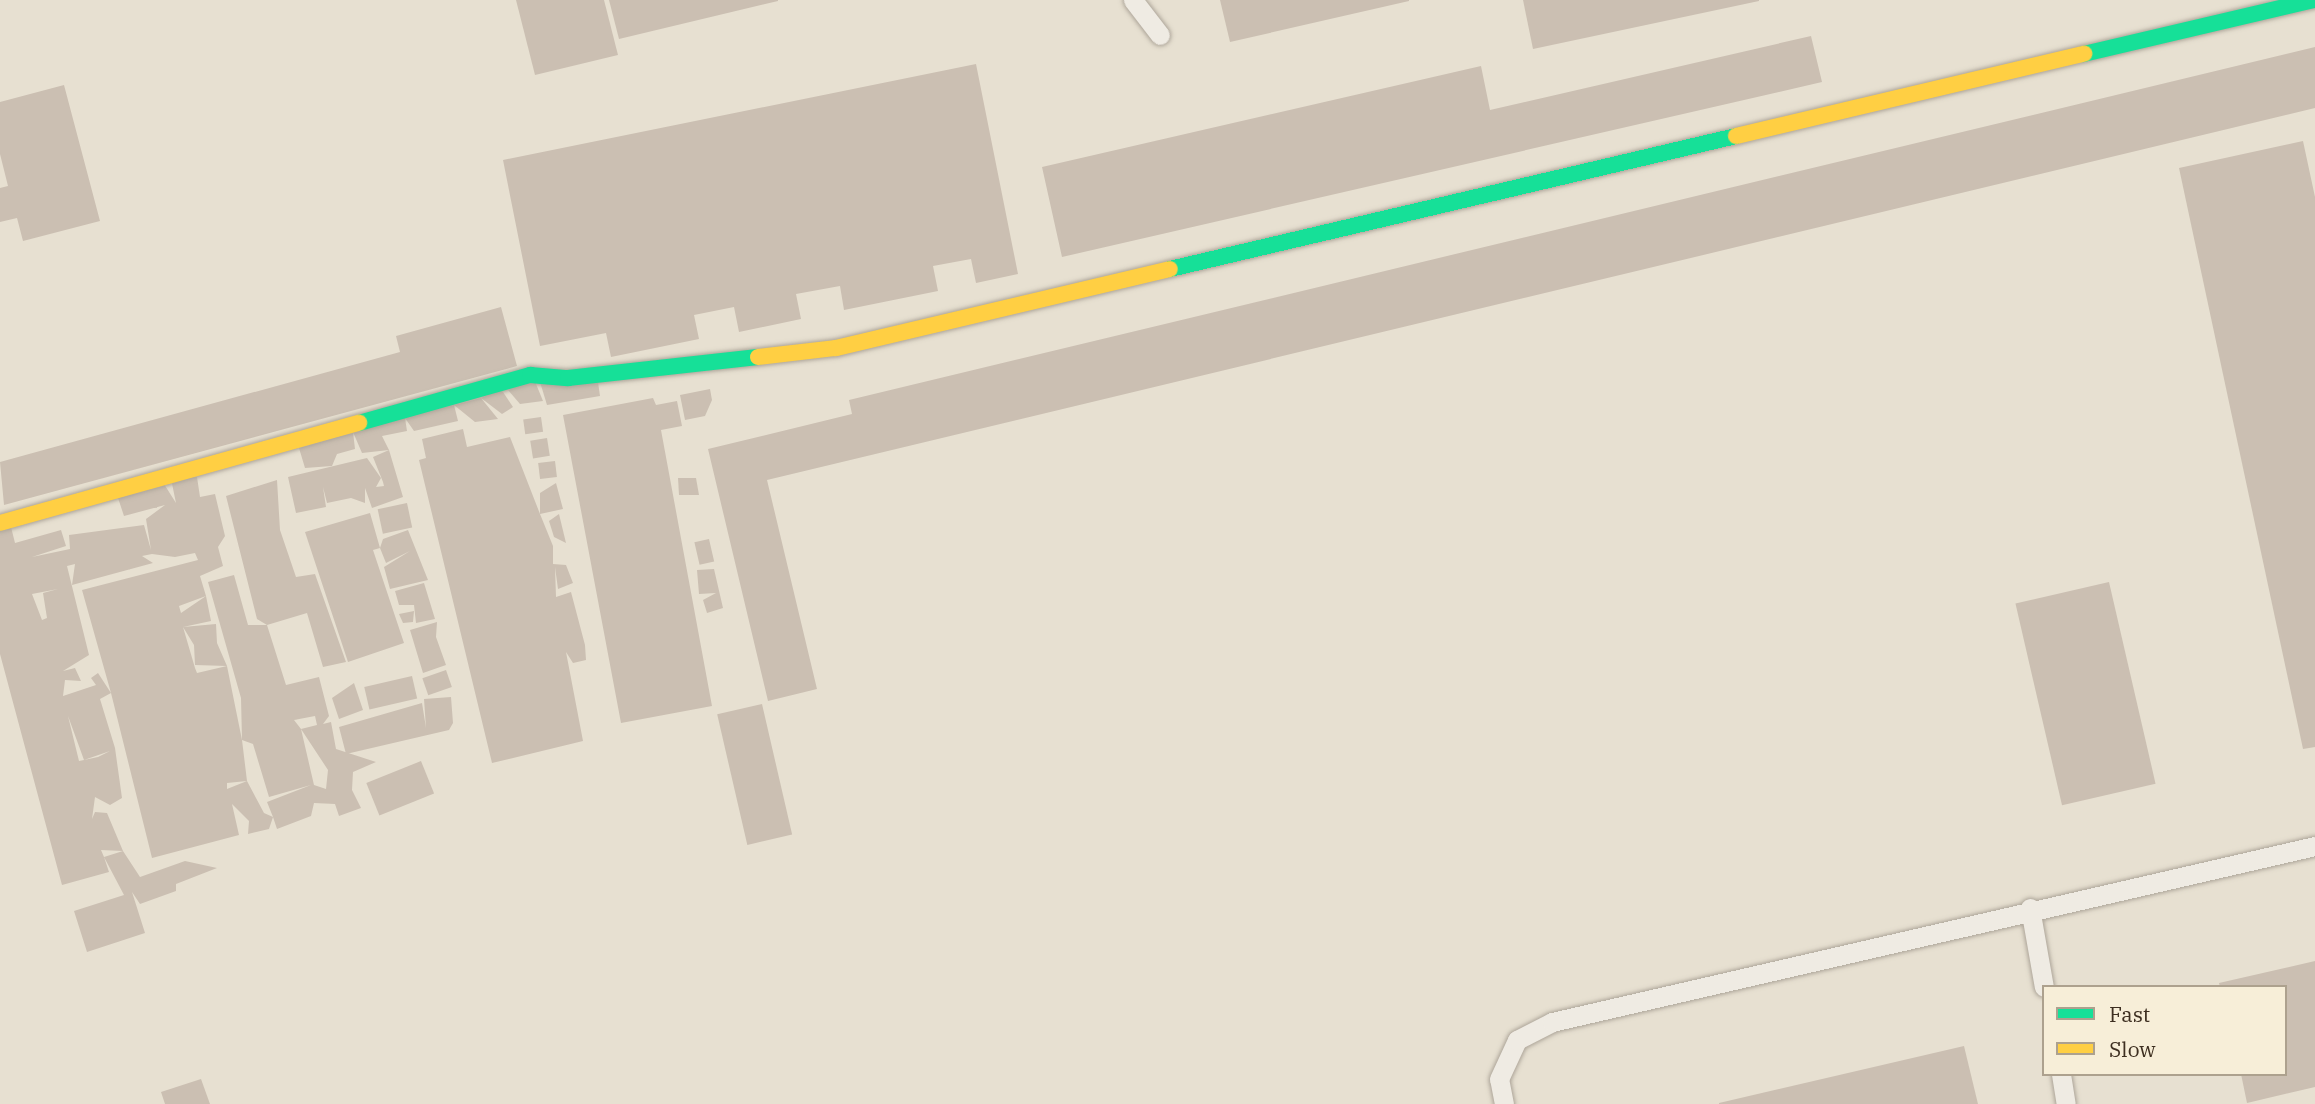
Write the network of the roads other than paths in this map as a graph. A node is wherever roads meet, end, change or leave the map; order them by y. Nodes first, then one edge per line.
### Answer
1 (1133, 0) edge
2 (2315, 0) edge
3 (1160, 35) dead end
4 (0, 523) edge
5 (2315, 846) edge
6 (2030, 908) junction
7 (2044, 985) edge
8 (2061, 1076) edge
9 (1504, 1104) edge
10 (2066, 1104) edge

1 - 3 lane
2 - 4 street
5 - 6 lane
6 - 7 lane
6 - 9 lane
8 - 10 lane

